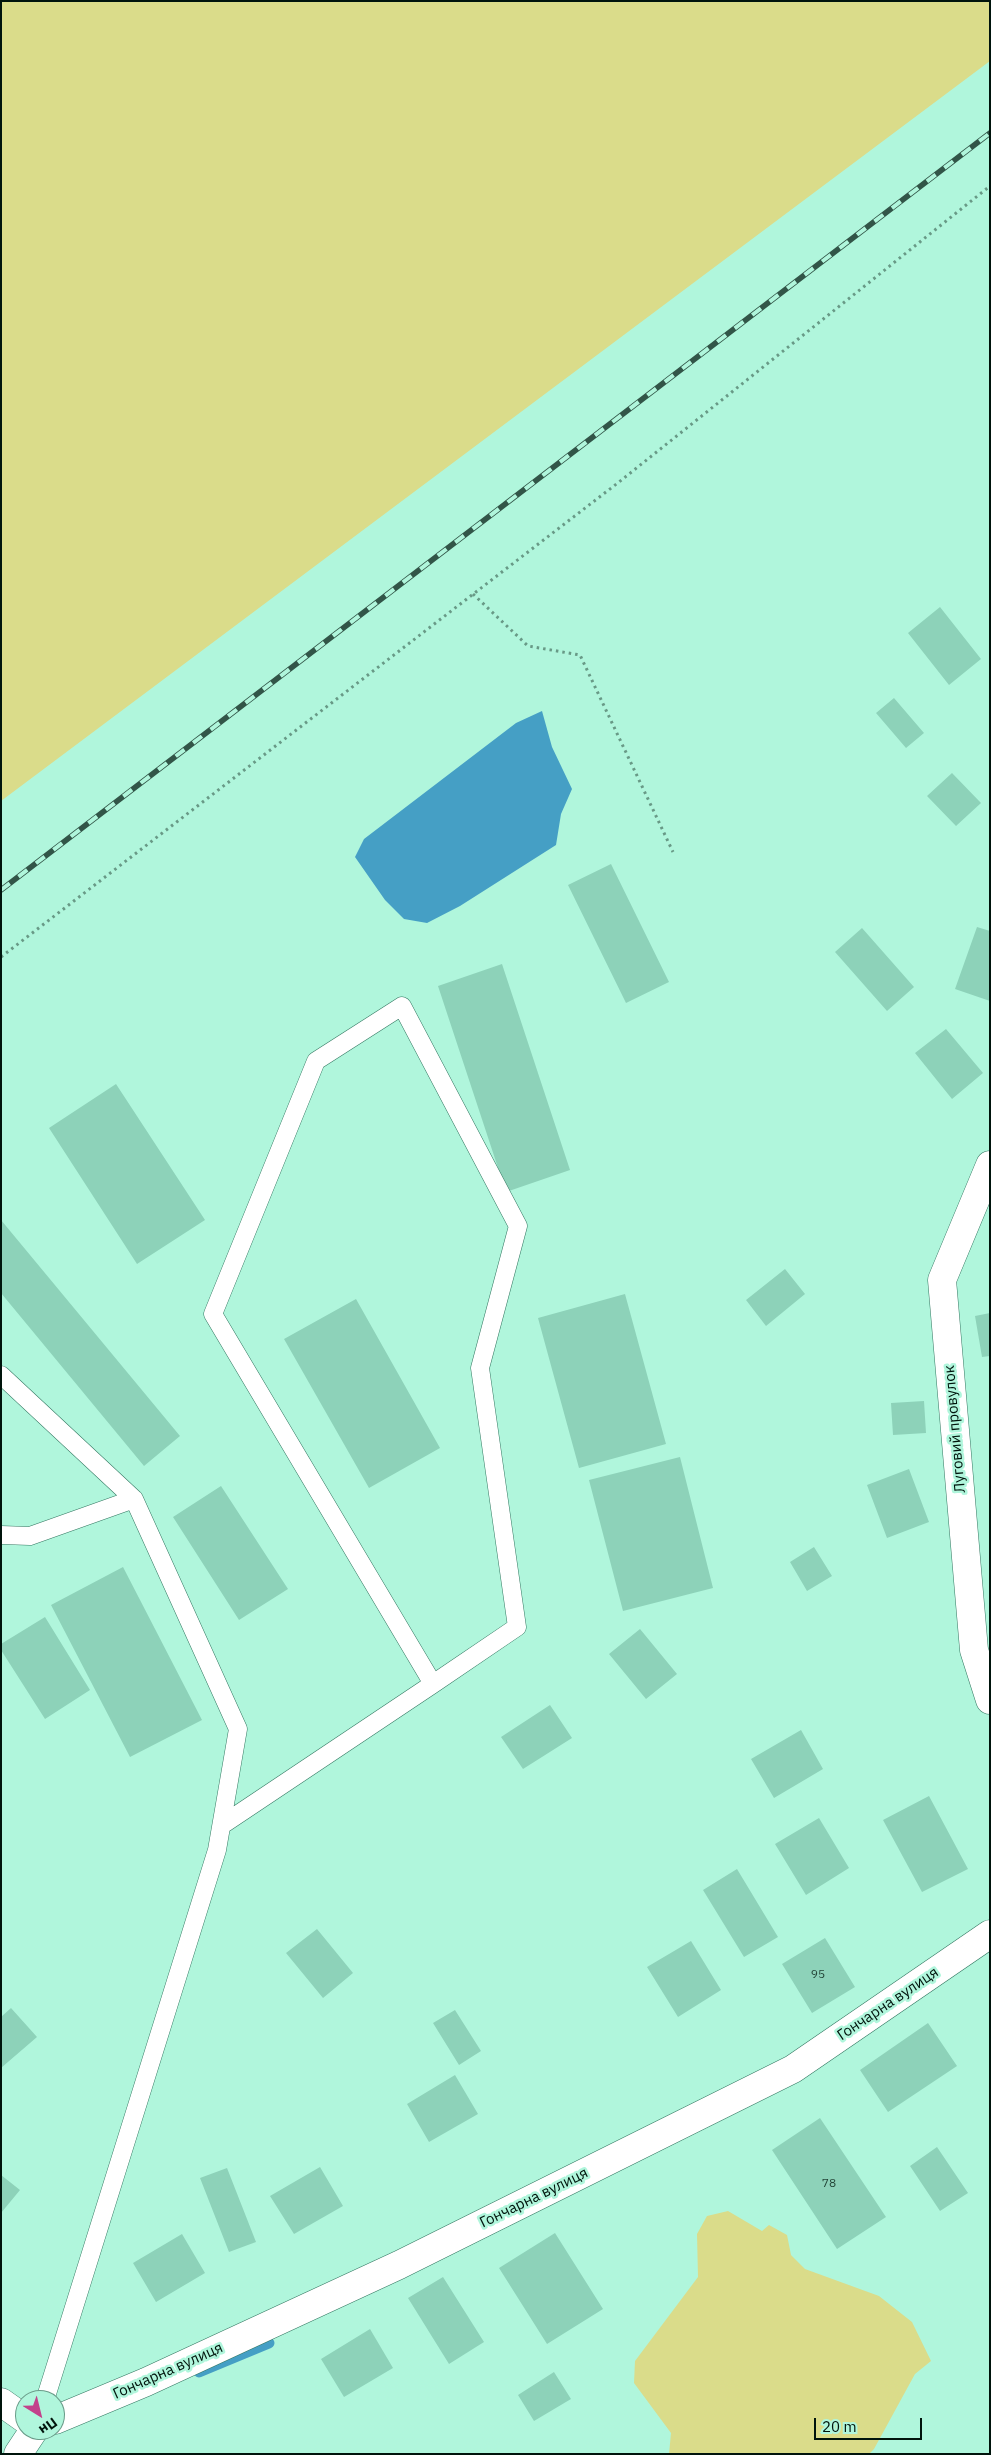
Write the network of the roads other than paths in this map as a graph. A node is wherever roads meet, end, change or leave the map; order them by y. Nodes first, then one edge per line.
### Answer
1 (990, 1165) edge
2 (1, 1375) edge
3 (134, 1500) junction
4 (1, 1535) edge
5 (433, 1684) junction
6 (990, 1700) edge
7 (222, 1826) junction
8 (990, 1934) edge
9 (48, 2390) edge
10 (1, 2402) edge
11 (15, 2412) edge
12 (65, 2416) edge
13 (27, 2440) edge
14 (18, 2454) edge

1 - 6 street, Луговий провулок
2 - 3 lane
3 - 4 lane
3 - 7 lane
5 - 5 lane
5 - 7 lane
7 - 9 lane
8 - 12 street, Гончарна вулиця
10 - 11 street
13 - 14 street

